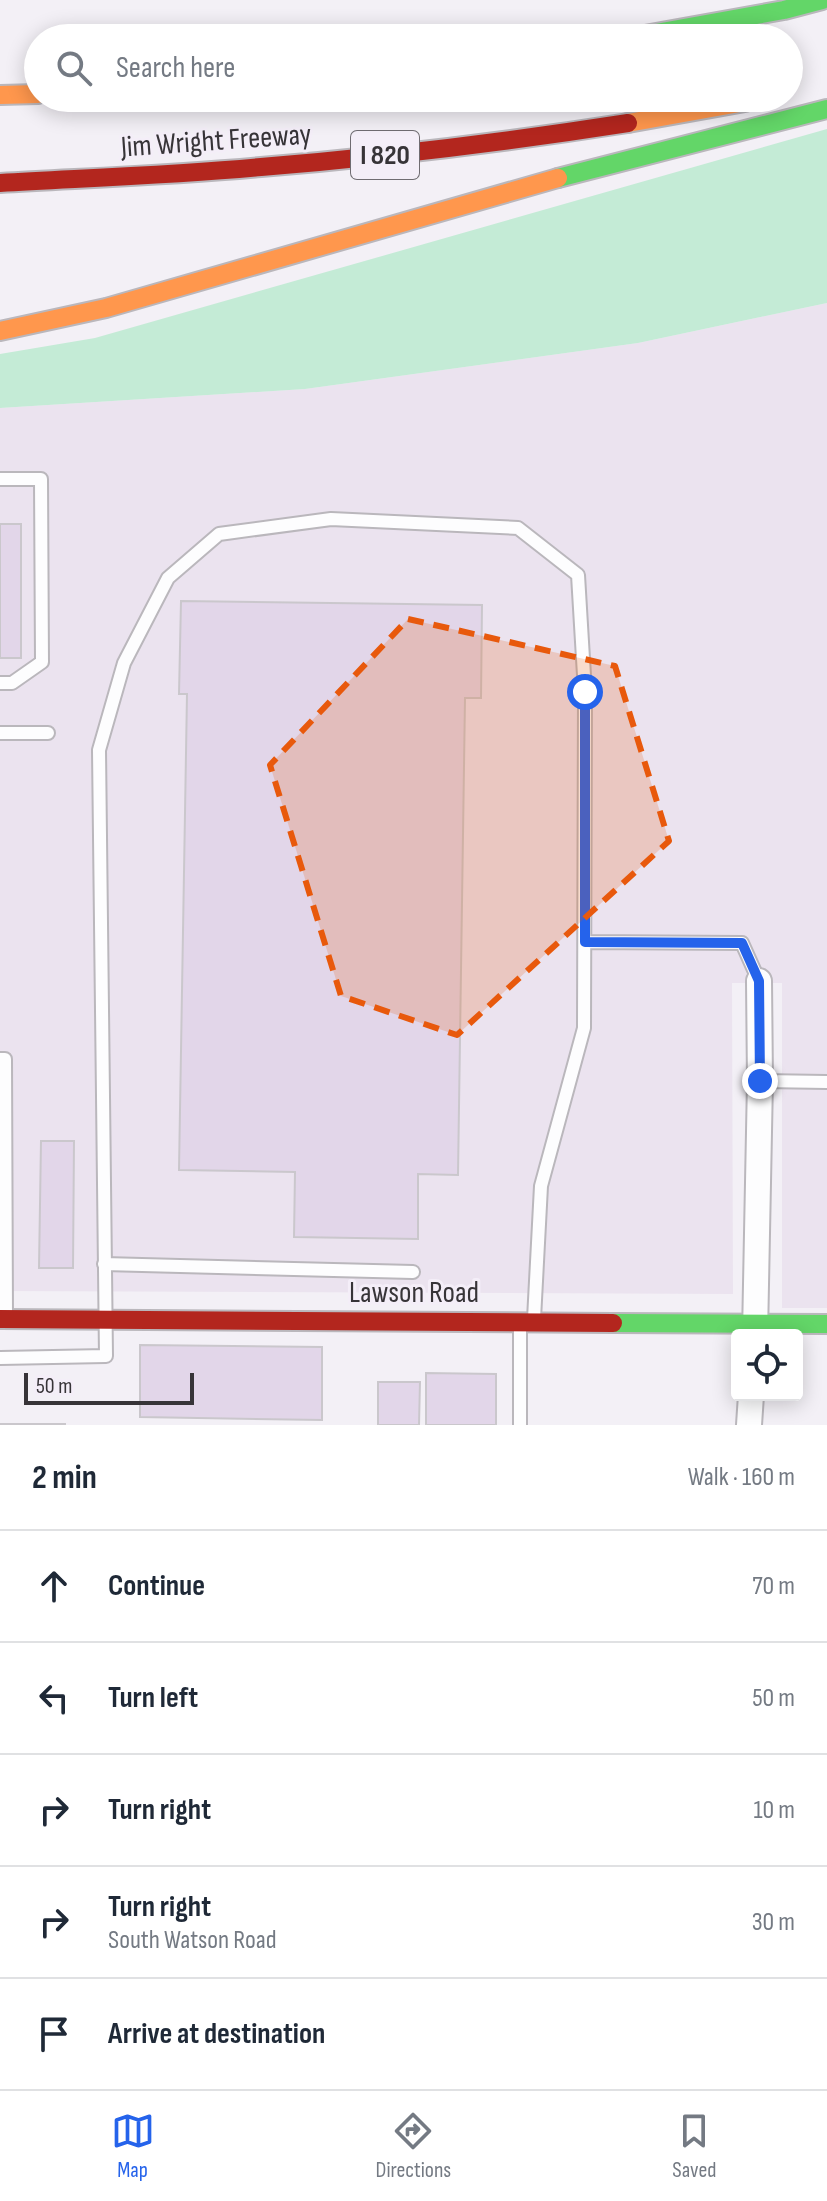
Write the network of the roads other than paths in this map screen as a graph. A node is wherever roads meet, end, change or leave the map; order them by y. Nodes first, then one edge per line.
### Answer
1 (822, 0) edge
2 (706, 24) edge
3 (24, 94) edge
4 (0, 95) edge
5 (827, 109) edge
6 (695, 112) edge
7 (0, 183) edge
8 (0, 331) edge
9 (0, 479) edge
10 (0, 683) edge
11 (0, 733) edge
12 (48, 733) dead end
13 (585, 942) junction
14 (759, 981) joint
15 (0, 1059) edge
16 (760, 1081) junction
17 (827, 1082) edge
18 (104, 1264) junction
19 (413, 1272) dead end
20 (3, 1319) edge
21 (105, 1319) junction
22 (527, 1322) junction
23 (827, 1324) edge
24 (731, 1329) edge
25 (756, 1329) edge
26 (768, 1329) edge
27 (0, 1358) edge
28 (751, 1401) edge
29 (520, 1425) edge
30 (749, 1425) edge

1 - 2 main road
3 - 4 main road
5 - 8 main road
6 - 7 main road, Jim Wright Freeway / I 820
9 - 10 lane
11 - 12 lane
13 - 14 lane
13 - 18 lane
13 - 22 lane
14 - 16 street
15 - 20 lane
16 - 17 lane
16 - 25 street
18 - 19 lane
18 - 21 lane
20 - 21 main road, Lawson Road
21 - 22 main road, Lawson Road
21 - 27 lane
22 - 24 main road, Lawson Road
22 - 29 lane
23 - 26 main road, Lawson Road
28 - 30 street

